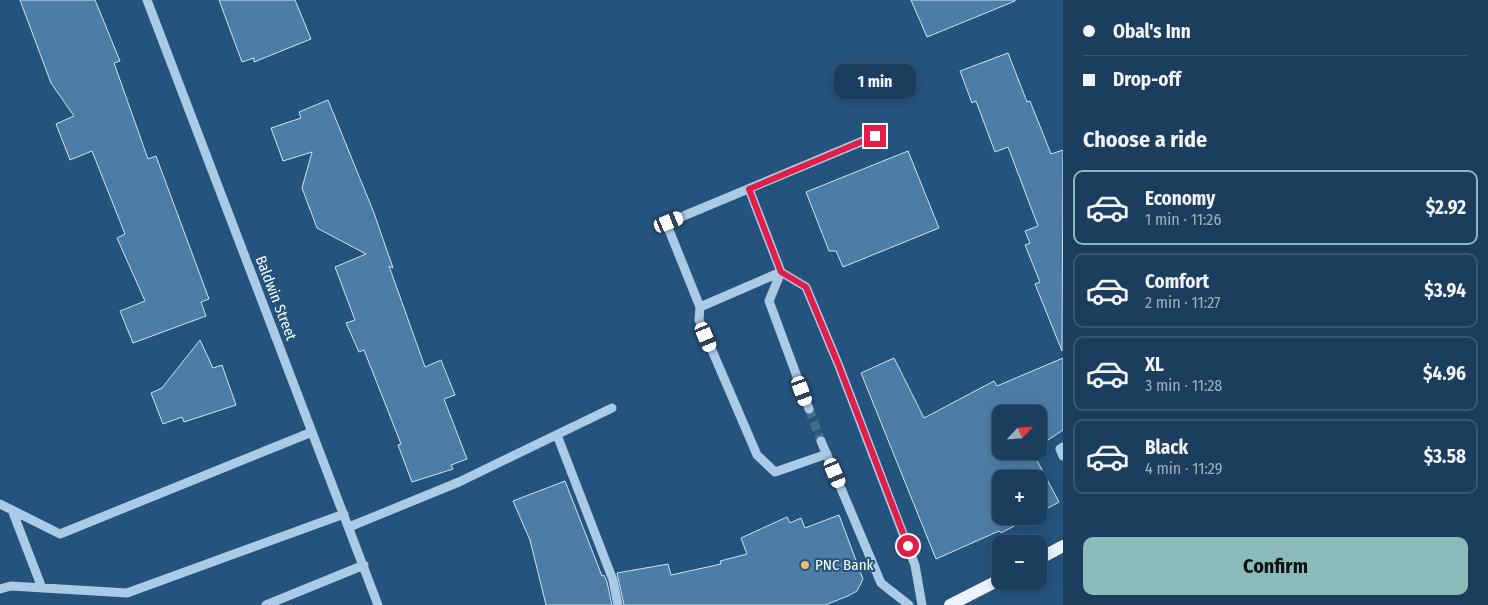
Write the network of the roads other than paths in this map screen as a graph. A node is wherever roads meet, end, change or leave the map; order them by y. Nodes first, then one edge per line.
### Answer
1 (148, 0) edge
2 (875, 136) dead end
3 (749, 189) junction
4 (781, 272) junction
5 (700, 307) junction
6 (612, 408) dead end
7 (809, 409) tunnel mouth
8 (312, 432) junction
9 (556, 435) junction
10 (821, 441) tunnel mouth
11 (1063, 447) edge
12 (827, 454) junction
13 (1063, 456) edge
14 (0, 504) edge
15 (12, 510) junction
16 (344, 514) junction
17 (349, 526) junction
18 (1063, 546) edge
19 (1047, 555) edge
20 (364, 565) junction
21 (992, 584) edge
22 (42, 588) junction
23 (0, 589) edge
24 (953, 604) edge
25 (266, 605) edge
26 (378, 605) edge
27 (618, 605) edge
28 (909, 605) edge
29 (922, 605) edge

1 - 8 street, Baldwin Street
2 - 3 street
3 - 4 street
3 - 5 street
4 - 5 street
4 - 7 street
4 - 29 street
5 - 12 street
6 - 9 street
8 - 15 street
8 - 16 street, Baldwin Street
9 - 17 street
9 - 27 street
10 - 12 street
11 - 13 street
12 - 28 street
14 - 15 street
15 - 22 street
16 - 17 street, Baldwin Street
16 - 22 street
17 - 20 street, Baldwin Street
18 - 19 main road
20 - 25 street
20 - 26 street, Baldwin Street
21 - 24 main road
22 - 23 street

